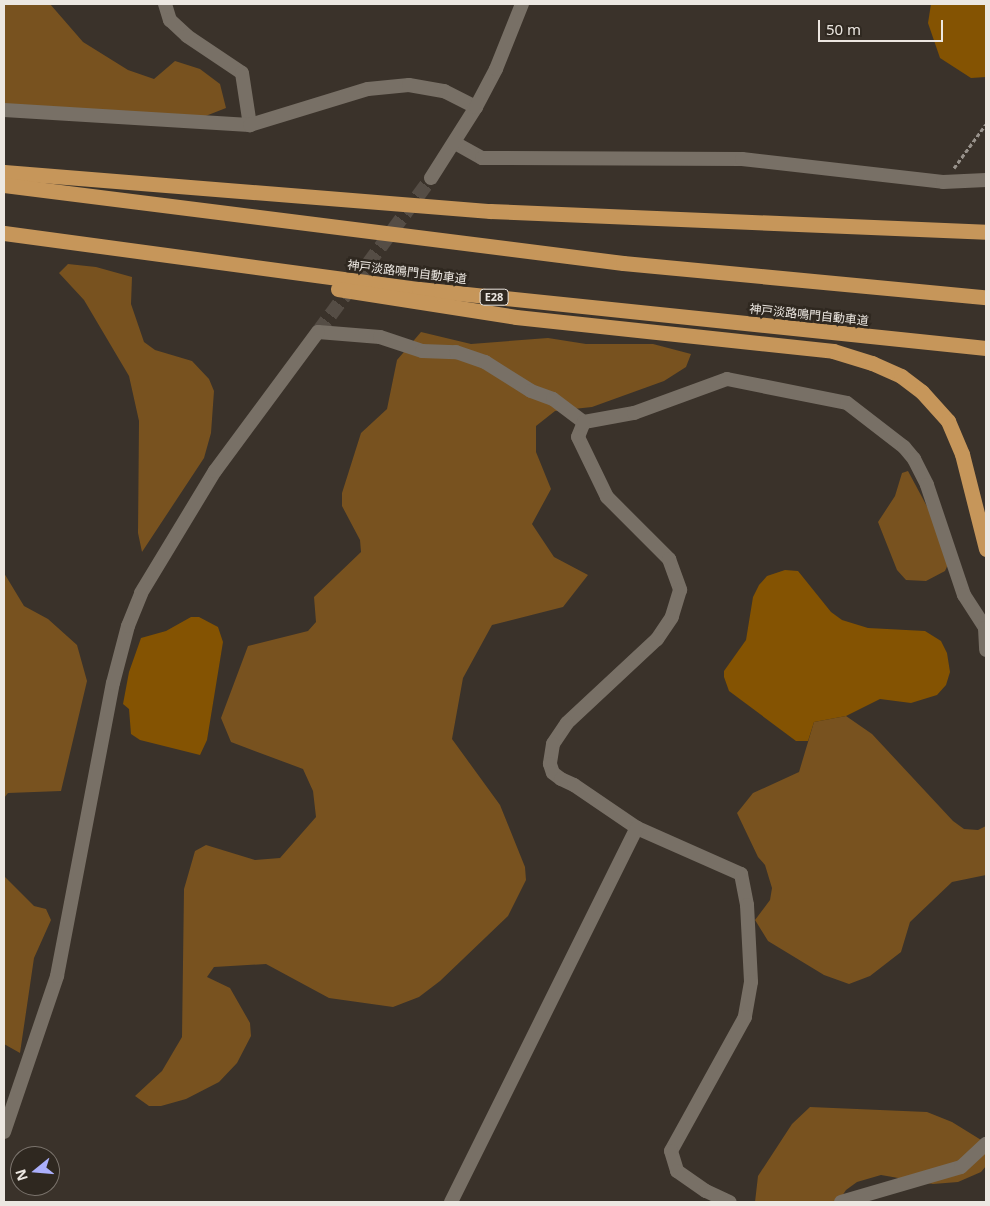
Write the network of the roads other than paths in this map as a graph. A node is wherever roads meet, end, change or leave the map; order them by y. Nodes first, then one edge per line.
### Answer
1 (165, 4) edge
2 (522, 4) edge
3 (476, 107) junction
4 (4, 110) edge
5 (250, 125) junction
6 (455, 144) junction
7 (4, 172) edge
8 (431, 178) tunnel mouth
9 (986, 180) edge
10 (4, 185) edge
11 (986, 232) edge
12 (4, 233) edge
13 (150, 254) junction
14 (986, 297) edge
15 (986, 348) edge
16 (584, 422) junction
17 (986, 549) edge
18 (986, 629) edge
19 (986, 650) edge
20 (636, 828) junction
21 (4, 1132) edge
22 (986, 1144) edge
23 (451, 1202) edge
24 (730, 1202) edge
25 (841, 1202) edge

1 - 5 street
2 - 3 street
3 - 5 street
3 - 6 street
4 - 5 street
6 - 8 street
6 - 9 street
7 - 11 highway
10 - 14 highway
12 - 13 highway, 神戸淡路鳴門自動車道 / E28
13 - 15 highway, 神戸淡路鳴門自動車道 / E28
13 - 17 highway
16 - 18 street
16 - 20 street
16 - 21 street
18 - 19 street
20 - 23 street
20 - 24 street
22 - 25 street

